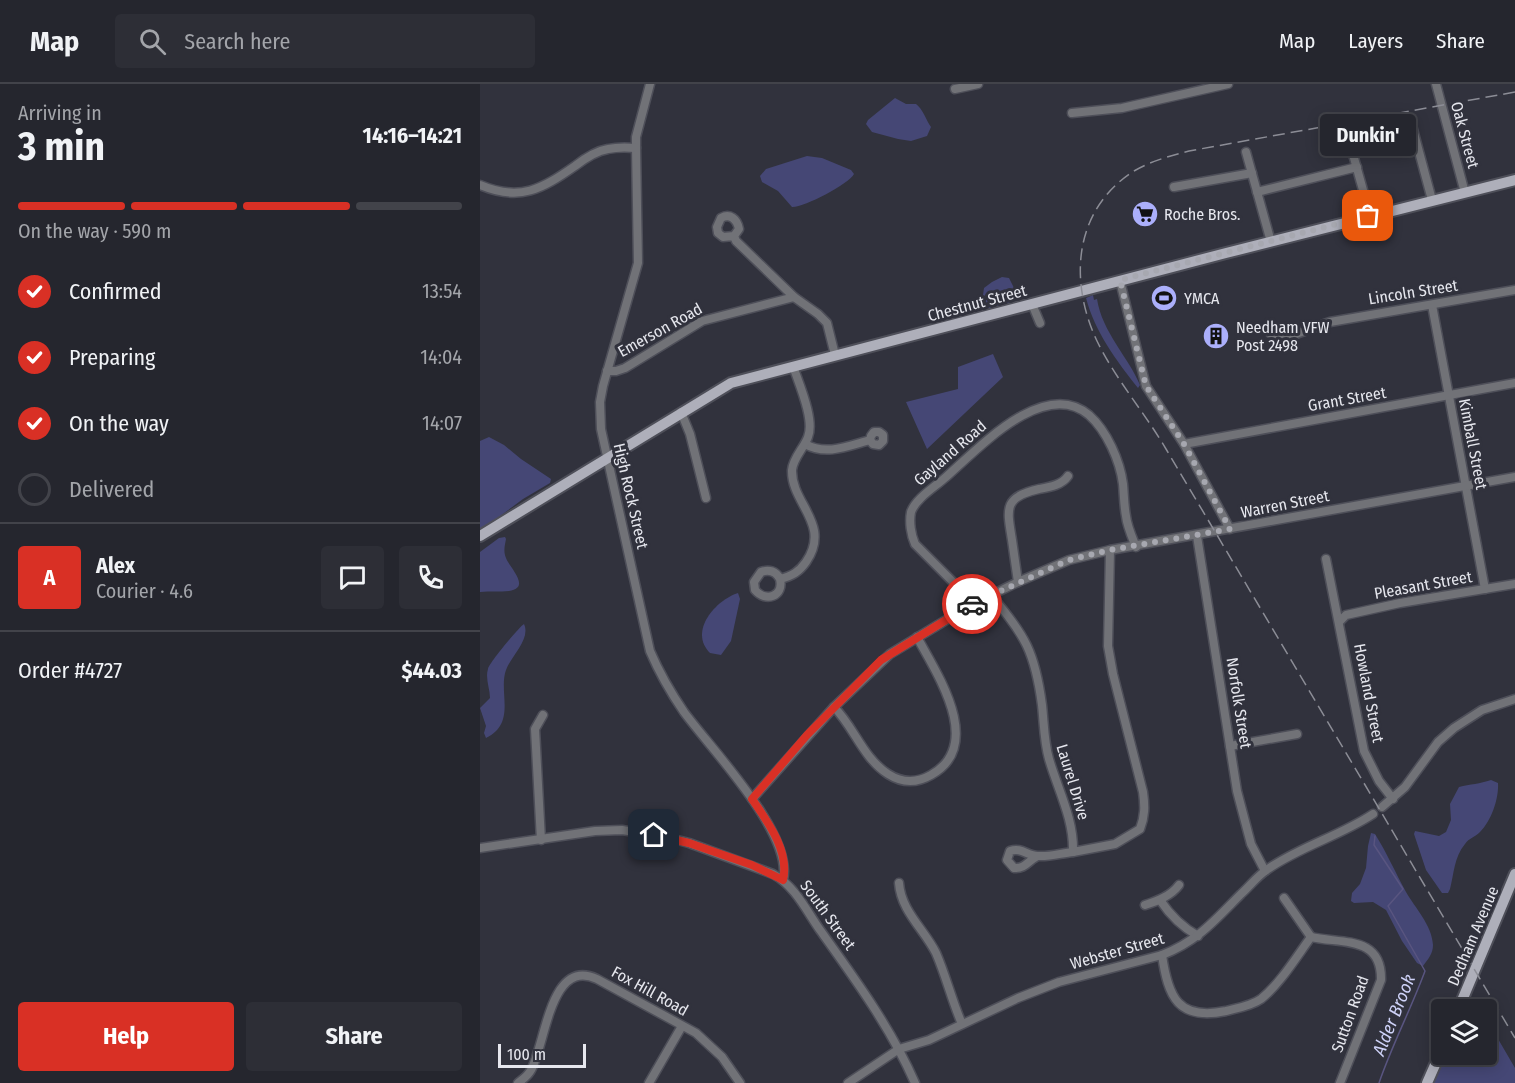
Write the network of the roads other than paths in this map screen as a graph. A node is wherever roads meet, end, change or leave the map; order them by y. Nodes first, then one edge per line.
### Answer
1 (650, 84) edge
2 (978, 84) edge
3 (1228, 84) edge
4 (1436, 84) edge
5 (955, 89) dead end
6 (1072, 113) dead end
7 (1411, 122) dead end
8 (1347, 133) dead end
9 (636, 147) junction
10 (1246, 152) dead end
11 (1357, 167) junction
12 (1252, 173) junction
13 (1515, 180) edge
14 (480, 185) edge
15 (1174, 187) dead end
16 (1257, 192) junction
17 (1465, 193) junction
18 (1432, 200) junction
19 (1370, 215) junction
20 (734, 236) dead end
21 (1271, 242) junction
22 (1120, 280) junction
23 (1515, 290) edge
24 (794, 297) junction
25 (1032, 304) junction
26 (1432, 305) junction
27 (1040, 323) dead end
28 (1270, 333) dead end
29 (836, 355) junction
30 (793, 366) junction
31 (607, 371) junction
32 (1515, 383) edge
33 (1449, 396) junction
34 (681, 412) junction
35 (870, 440) dead end
36 (805, 444) junction
37 (1184, 444) junction
38 (606, 458) junction
39 (1068, 476) dead end
40 (1515, 477) edge
41 (1466, 486) junction
42 (706, 498) dead end
43 (1230, 529) junction
44 (480, 536) edge
45 (1197, 536) junction
46 (1136, 547) junction
47 (1110, 550) junction
48 (1326, 559) dead end
49 (780, 579) dead end
50 (1018, 582) junction
51 (1515, 584) edge
52 (1485, 589) junction
53 (992, 595) junction
54 (970, 605) junction
55 (1340, 621) junction
56 (917, 637) junction
57 (1515, 699) edge
58 (834, 707) junction
59 (543, 715) dead end
60 (1297, 734) dead end
61 (1230, 746) junction
62 (752, 799) junction
63 (1393, 800) junction
64 (1382, 807) dead end
65 (1373, 814) dead end
66 (541, 840) junction
67 (480, 848) edge
68 (1073, 852) junction
69 (1036, 856) dead end
70 (1265, 871) junction
71 (1515, 874) edge
72 (783, 880) junction
73 (899, 883) dead end
74 (1179, 885) dead end
75 (1284, 898) dead end
76 (1160, 900) junction
77 (1145, 905) dead end
78 (1198, 936) junction
79 (1311, 937) junction
80 (1162, 955) junction
81 (1463, 999) edge
82 (962, 1024) junction
83 (682, 1026) junction
84 (899, 1049) junction
85 (1435, 1065) edge
86 (518, 1083) edge
87 (649, 1083) edge
88 (740, 1083) edge
89 (848, 1083) edge
90 (915, 1083) edge
91 (1340, 1083) edge
92 (1427, 1083) edge

1 - 9 street, High Rock Street
2 - 5 street
3 - 6 street
4 - 17 street, Oak Street
7 - 18 street
8 - 11 street
9 - 14 street
9 - 31 street, High Rock Street
10 - 12 street
11 - 16 street
11 - 19 street
12 - 15 street
12 - 16 street
13 - 17 main road, Chestnut Street
16 - 21 street
17 - 18 main road, Chestnut Street
18 - 19 main road, Chestnut Street
19 - 21 main road, Chestnut Street
20 - 24 street
21 - 22 main road, Chestnut Street
22 - 25 main road, Chestnut Street
22 - 37 street
23 - 26 street, Lincoln Street
24 - 29 street
24 - 31 street, Emerson Road
25 - 27 street
25 - 29 main road, Chestnut Street
26 - 28 street, Lincoln Street
26 - 33 street, Kimball Street
29 - 30 main road, Chestnut Street
30 - 34 main road, Chestnut Street
30 - 36 street
31 - 38 street, High Rock Street
32 - 33 street, Grant Street
33 - 37 street, Grant Street
33 - 41 street, Kimball Street
34 - 38 main road, Chestnut Street
34 - 42 street
35 - 36 street
36 - 49 street
37 - 43 street
38 - 44 main road, Chestnut Street
38 - 62 street, High Rock Street
39 - 50 street
40 - 41 street, Warren Street
41 - 43 street, Warren Street
41 - 52 street, Kimball Street
43 - 45 street, Warren Street
45 - 46 street, Warren Street
45 - 61 street, Norfolk Street
46 - 47 street, Warren Street
46 - 54 street, Gayland Road
47 - 50 street, Warren Street
47 - 68 street
48 - 55 street, Howland Street
50 - 53 street, Warren Street
51 - 52 street, Pleasant Street
52 - 55 street, Pleasant Street
53 - 54 street, Warren Street
53 - 68 street, Laurel Drive
54 - 56 street, Warren Street
55 - 63 street, Howland Street
56 - 58 street, Warren Street
56 - 58 street
57 - 63 street
58 - 62 street, Warren Street
59 - 66 street
60 - 61 street
61 - 70 street, Norfolk Street
62 - 72 street, High Rock Street
63 - 64 street
65 - 70 street, Webster Street
66 - 67 street, South Street
66 - 72 street, South Street
68 - 69 street
70 - 78 street, Webster Street
71 - 81 main road, Dedham Avenue
72 - 84 street, South Street
73 - 82 street
74 - 76 street
75 - 79 street
76 - 77 street
76 - 78 street
78 - 80 street, Webster Street
79 - 80 street
79 - 91 street, Sutton Road
80 - 82 street, Webster Street
82 - 84 street, Webster Street
83 - 86 street, Fox Hill Road
83 - 87 street
83 - 88 street, Fox Hill Road
84 - 89 street, Webster Street
84 - 90 street, South Street
85 - 92 main road

